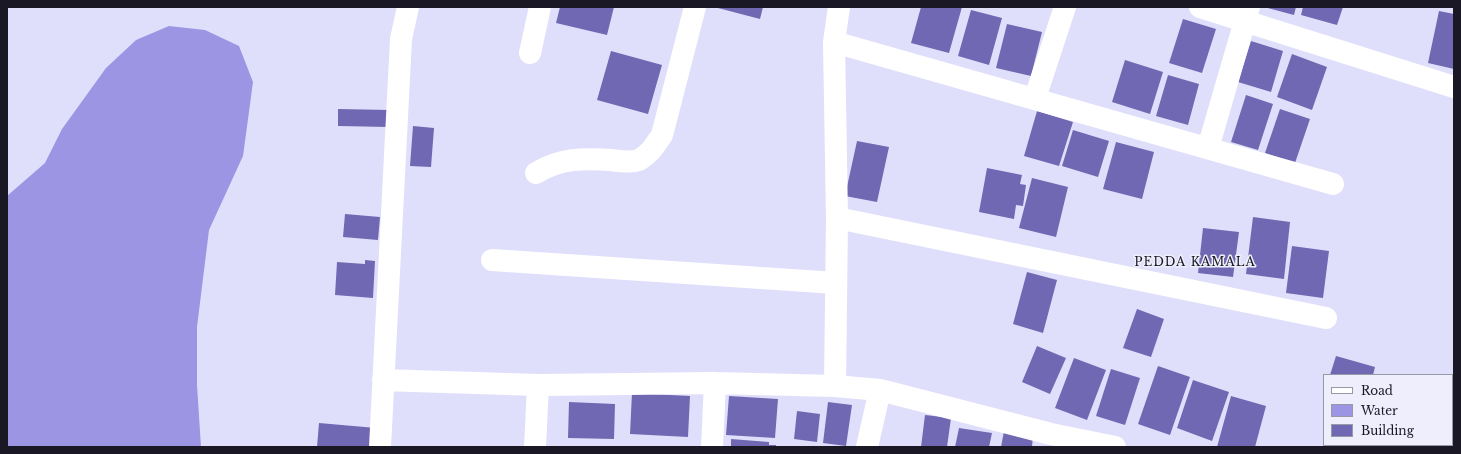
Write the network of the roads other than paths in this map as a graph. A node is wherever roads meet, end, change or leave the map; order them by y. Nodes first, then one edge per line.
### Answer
1 (408, 7) edge
2 (540, 7) edge
3 (695, 7) edge
4 (839, 7) edge
5 (1065, 7) edge
6 (1200, 7) edge
7 (1247, 15) edge
8 (834, 42) junction
9 (530, 53) dead end
10 (1454, 87) edge
11 (1035, 98) junction
12 (1208, 148) junction
13 (536, 173) dead end
14 (1333, 184) dead end
15 (837, 218) junction
16 (492, 260) dead end
17 (836, 283) junction
18 (1326, 318) dead end
19 (383, 380) junction
20 (715, 383) junction
21 (538, 385) junction
22 (835, 386) junction
23 (880, 390) junction
24 (1050, 440) edge
25 (380, 447) edge
26 (535, 447) edge
27 (712, 447) edge
28 (867, 447) edge
29 (1115, 447) edge

1 - 19 street
2 - 9 street
3 - 13 street
4 - 8 street
5 - 11 street
6 - 7 street
7 - 10 street
7 - 12 street
8 - 11 street
8 - 15 street
11 - 12 street
12 - 14 street
15 - 17 street
15 - 18 street
16 - 17 street
17 - 22 street
19 - 21 street
19 - 25 street
20 - 21 street
20 - 22 street
20 - 27 street
21 - 26 street
22 - 23 street
23 - 24 street
23 - 28 street
24 - 29 street

